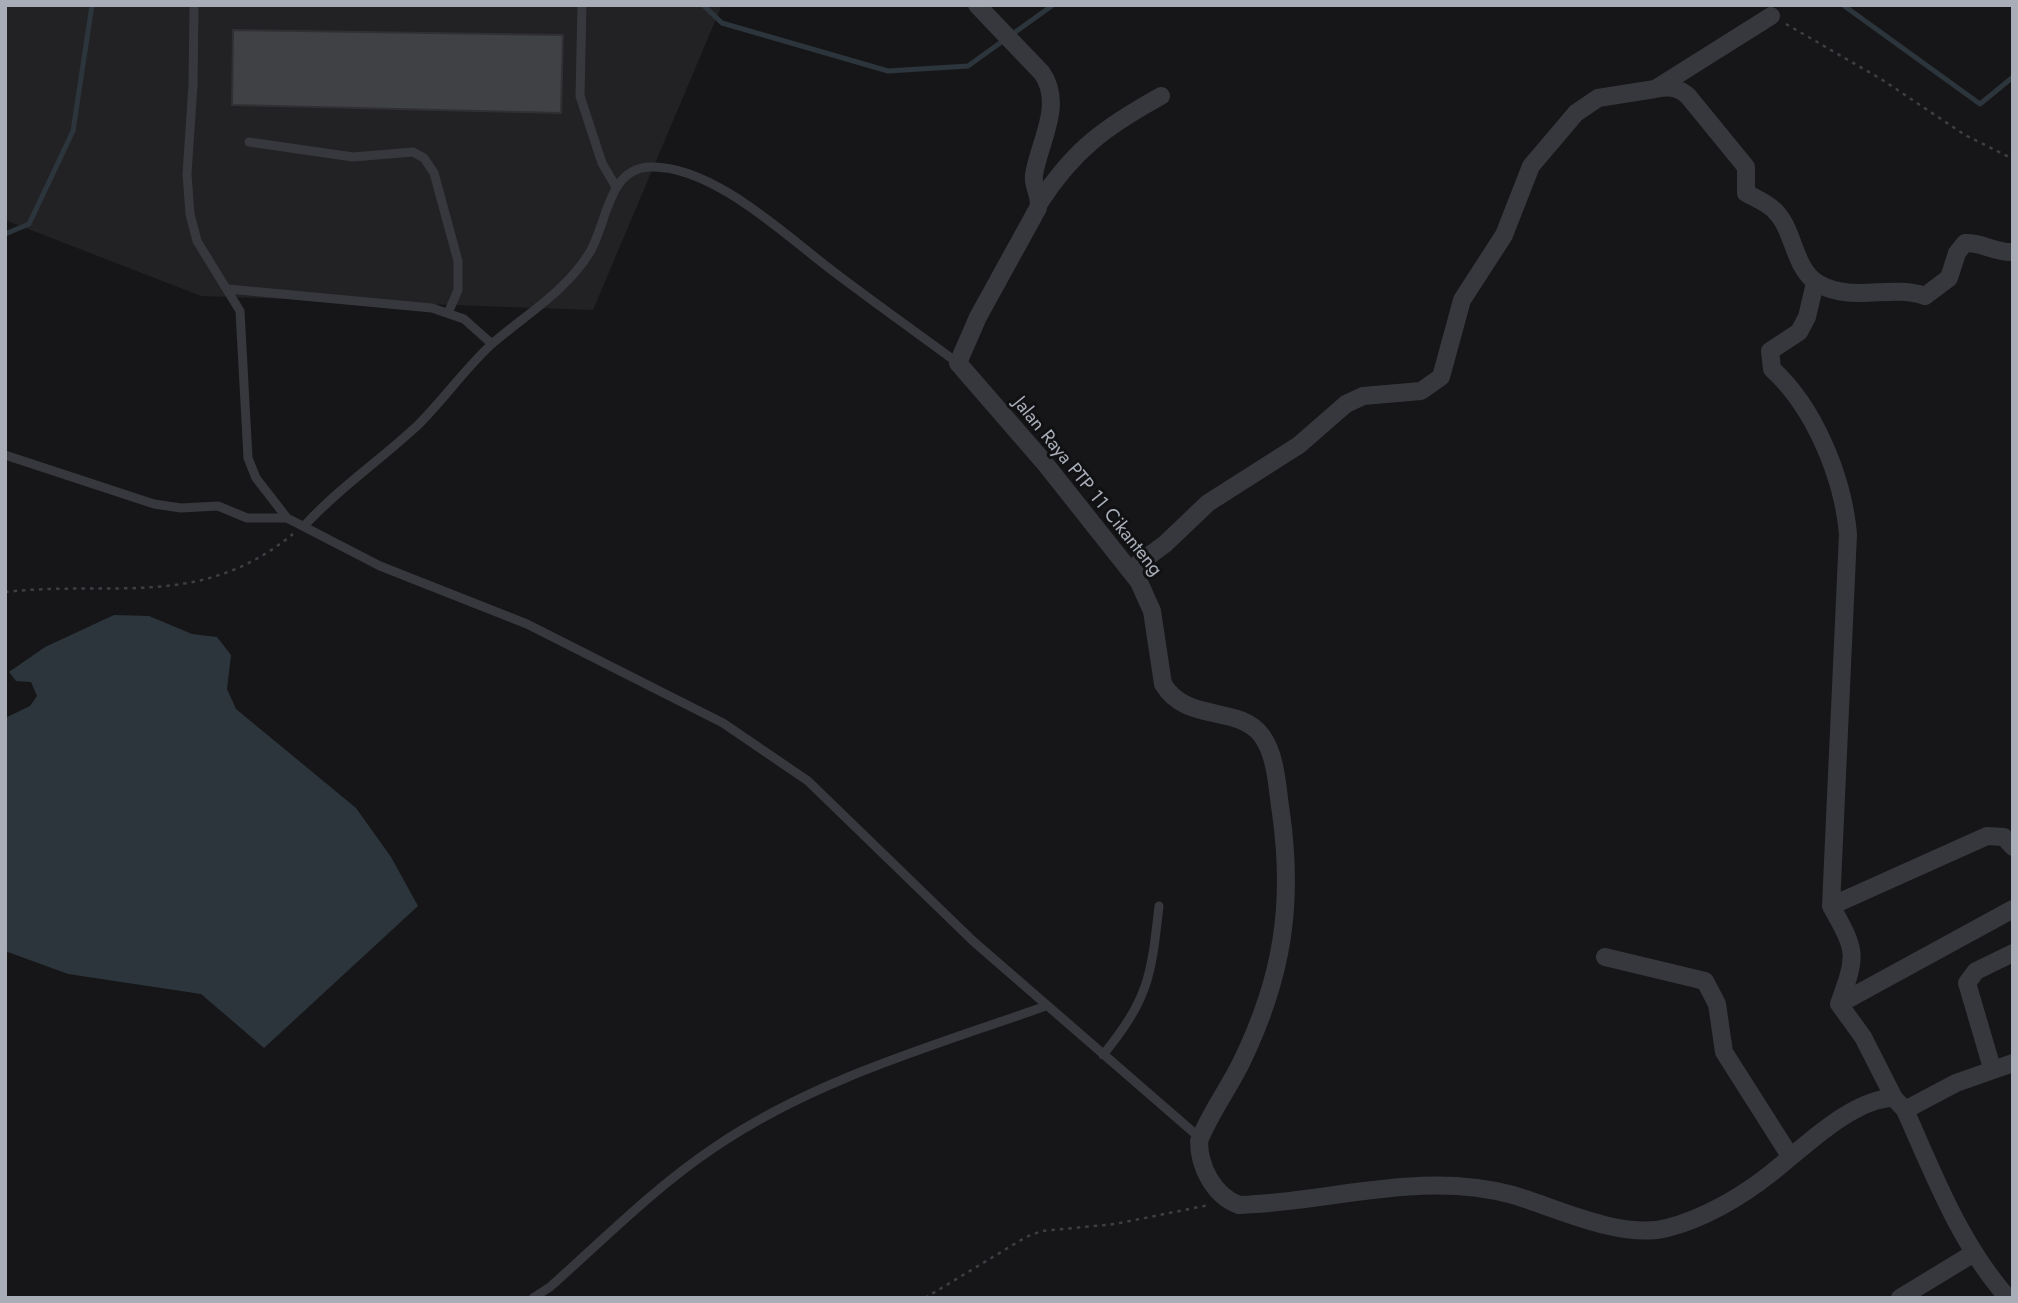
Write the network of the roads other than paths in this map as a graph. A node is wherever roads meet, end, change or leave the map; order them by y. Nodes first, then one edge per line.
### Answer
1 (194, 5) edge
2 (582, 5) edge
3 (983, 12) edge
4 (1771, 16) road end
5 (1655, 89) junction
6 (1161, 96) dead end
7 (249, 142) dead end
8 (616, 187) junction
9 (1040, 202) junction
10 (2013, 252) edge
11 (1815, 283) junction
12 (228, 289) junction
13 (448, 313) junction
14 (492, 344) junction
15 (958, 363) junction
16 (5, 455) edge
17 (287, 518) junction
18 (305, 525) junction
19 (1131, 569) junction
20 (2013, 847) edge
21 (1159, 906) dead end
22 (1831, 906) junction
23 (2013, 909) edge
24 (2013, 953) edge
25 (1605, 957) dead end
26 (1839, 1004) junction
27 (1046, 1006) junction
28 (1103, 1055) junction
29 (2013, 1063) edge
30 (1993, 1068) junction
31 (1899, 1104) junction
32 (1200, 1138) junction
33 (1790, 1156) junction
34 (1974, 1253) junction
35 (533, 1298) edge
36 (1900, 1298) edge
37 (2008, 1298) edge

1 - 12 lane
2 - 8 lane
3 - 9 street
4 - 5 street
5 - 11 street
5 - 19 street
6 - 9 street
7 - 13 lane
8 - 14 lane
8 - 15 lane
9 - 15 street
10 - 11 street
11 - 22 street
12 - 13 lane
12 - 17 lane
13 - 14 lane
14 - 18 lane
15 - 19 street, Jalan Raya PTP 11 Cikanteng
16 - 17 lane
17 - 18 lane
18 - 27 lane
19 - 32 street, Jalan Raya PTP 11 Cikanteng
20 - 22 street
21 - 28 lane
22 - 26 street
23 - 26 street
24 - 30 street
25 - 33 street
26 - 31 street
27 - 28 lane
27 - 35 lane
28 - 32 lane
29 - 30 street
30 - 31 street
31 - 33 street
31 - 34 street
32 - 33 street
34 - 36 street
34 - 37 street

